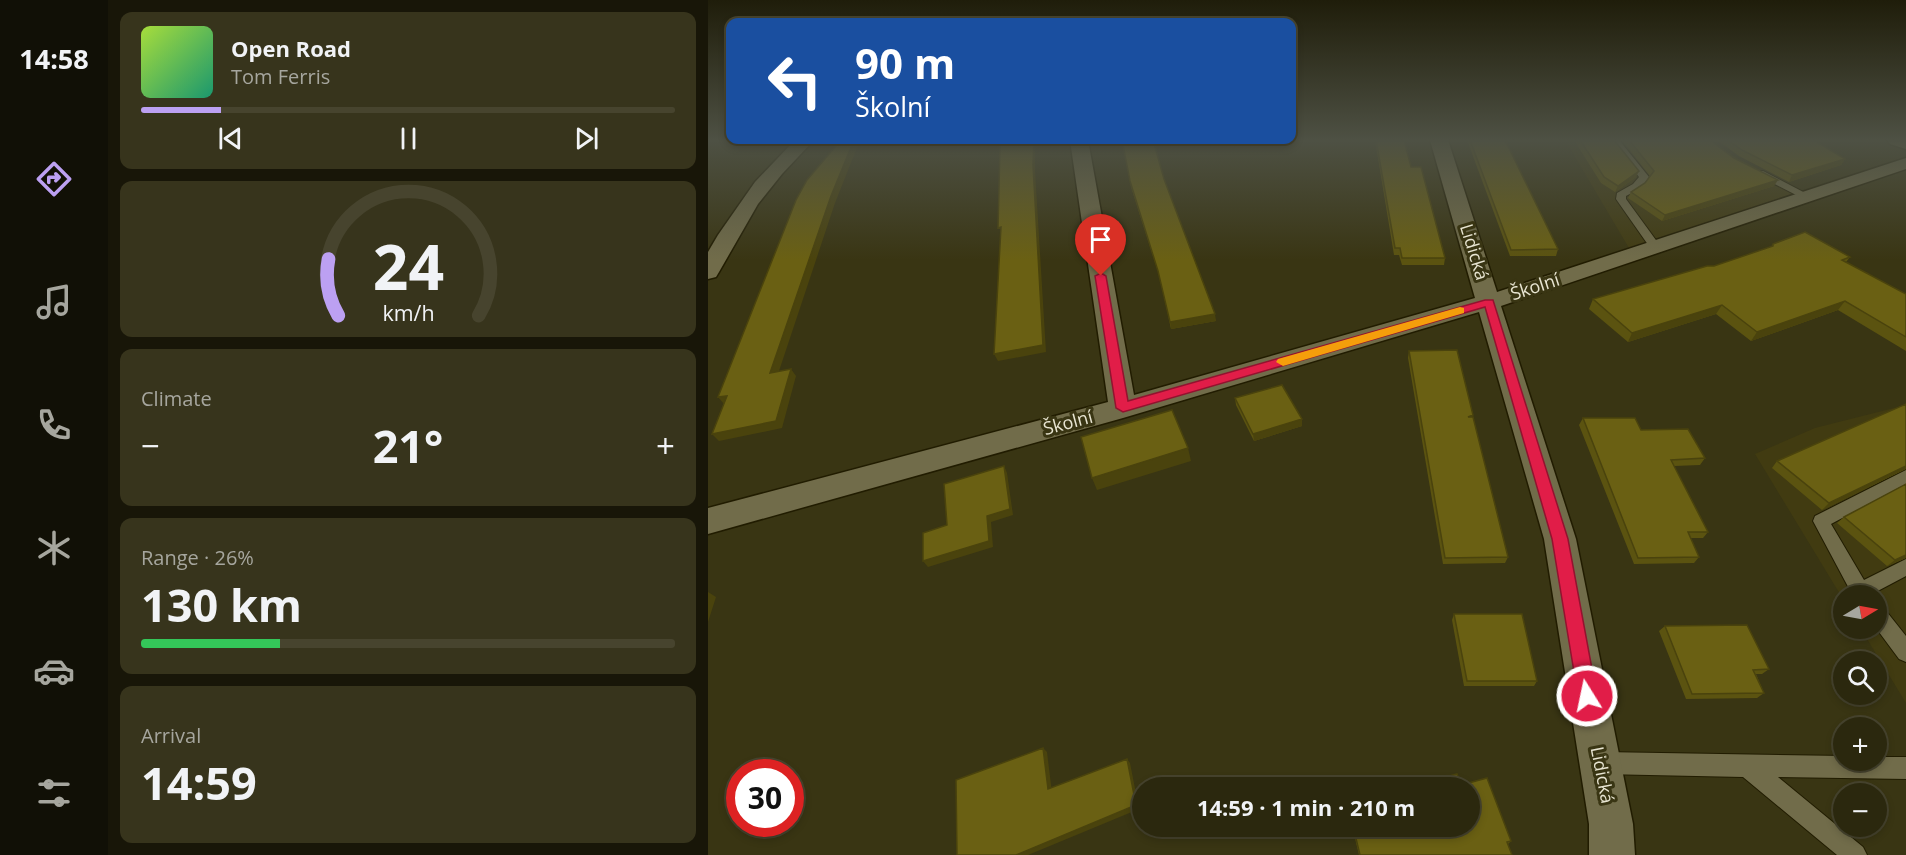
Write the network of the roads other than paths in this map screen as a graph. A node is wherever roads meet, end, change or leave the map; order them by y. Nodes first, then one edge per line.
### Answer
1 (766, 180) edge
2 (1086, 180) edge
3 (1451, 180) edge
4 (1642, 180) edge
5 (1774, 180) edge
6 (1855, 180) edge
7 (1806, 196) junction
8 (1655, 247) junction
9 (708, 272) edge
10 (1489, 302) junction
11 (1123, 408) junction
12 (1906, 476) edge
13 (708, 521) edge
14 (1906, 567) edge
15 (1857, 585) edge
16 (1876, 585) edge
17 (1887, 627) edge
18 (1906, 652) edge
19 (1599, 763) junction
20 (1747, 766) junction
21 (1906, 768) edge
22 (1612, 855) edge
23 (1855, 855) edge

1 - 9 street
2 - 11 street
3 - 10 street, Lidická
4 - 8 lane
5 - 7 lane
6 - 7 street, Školní
7 - 8 street, Školní
8 - 10 street, Školní
10 - 11 street, Školní
10 - 19 street, Lidická
11 - 13 street, Školní
12 - 15 lane
14 - 16 lane
17 - 18 lane
19 - 20 lane
19 - 22 street, Lidická
20 - 21 lane
20 - 23 lane

